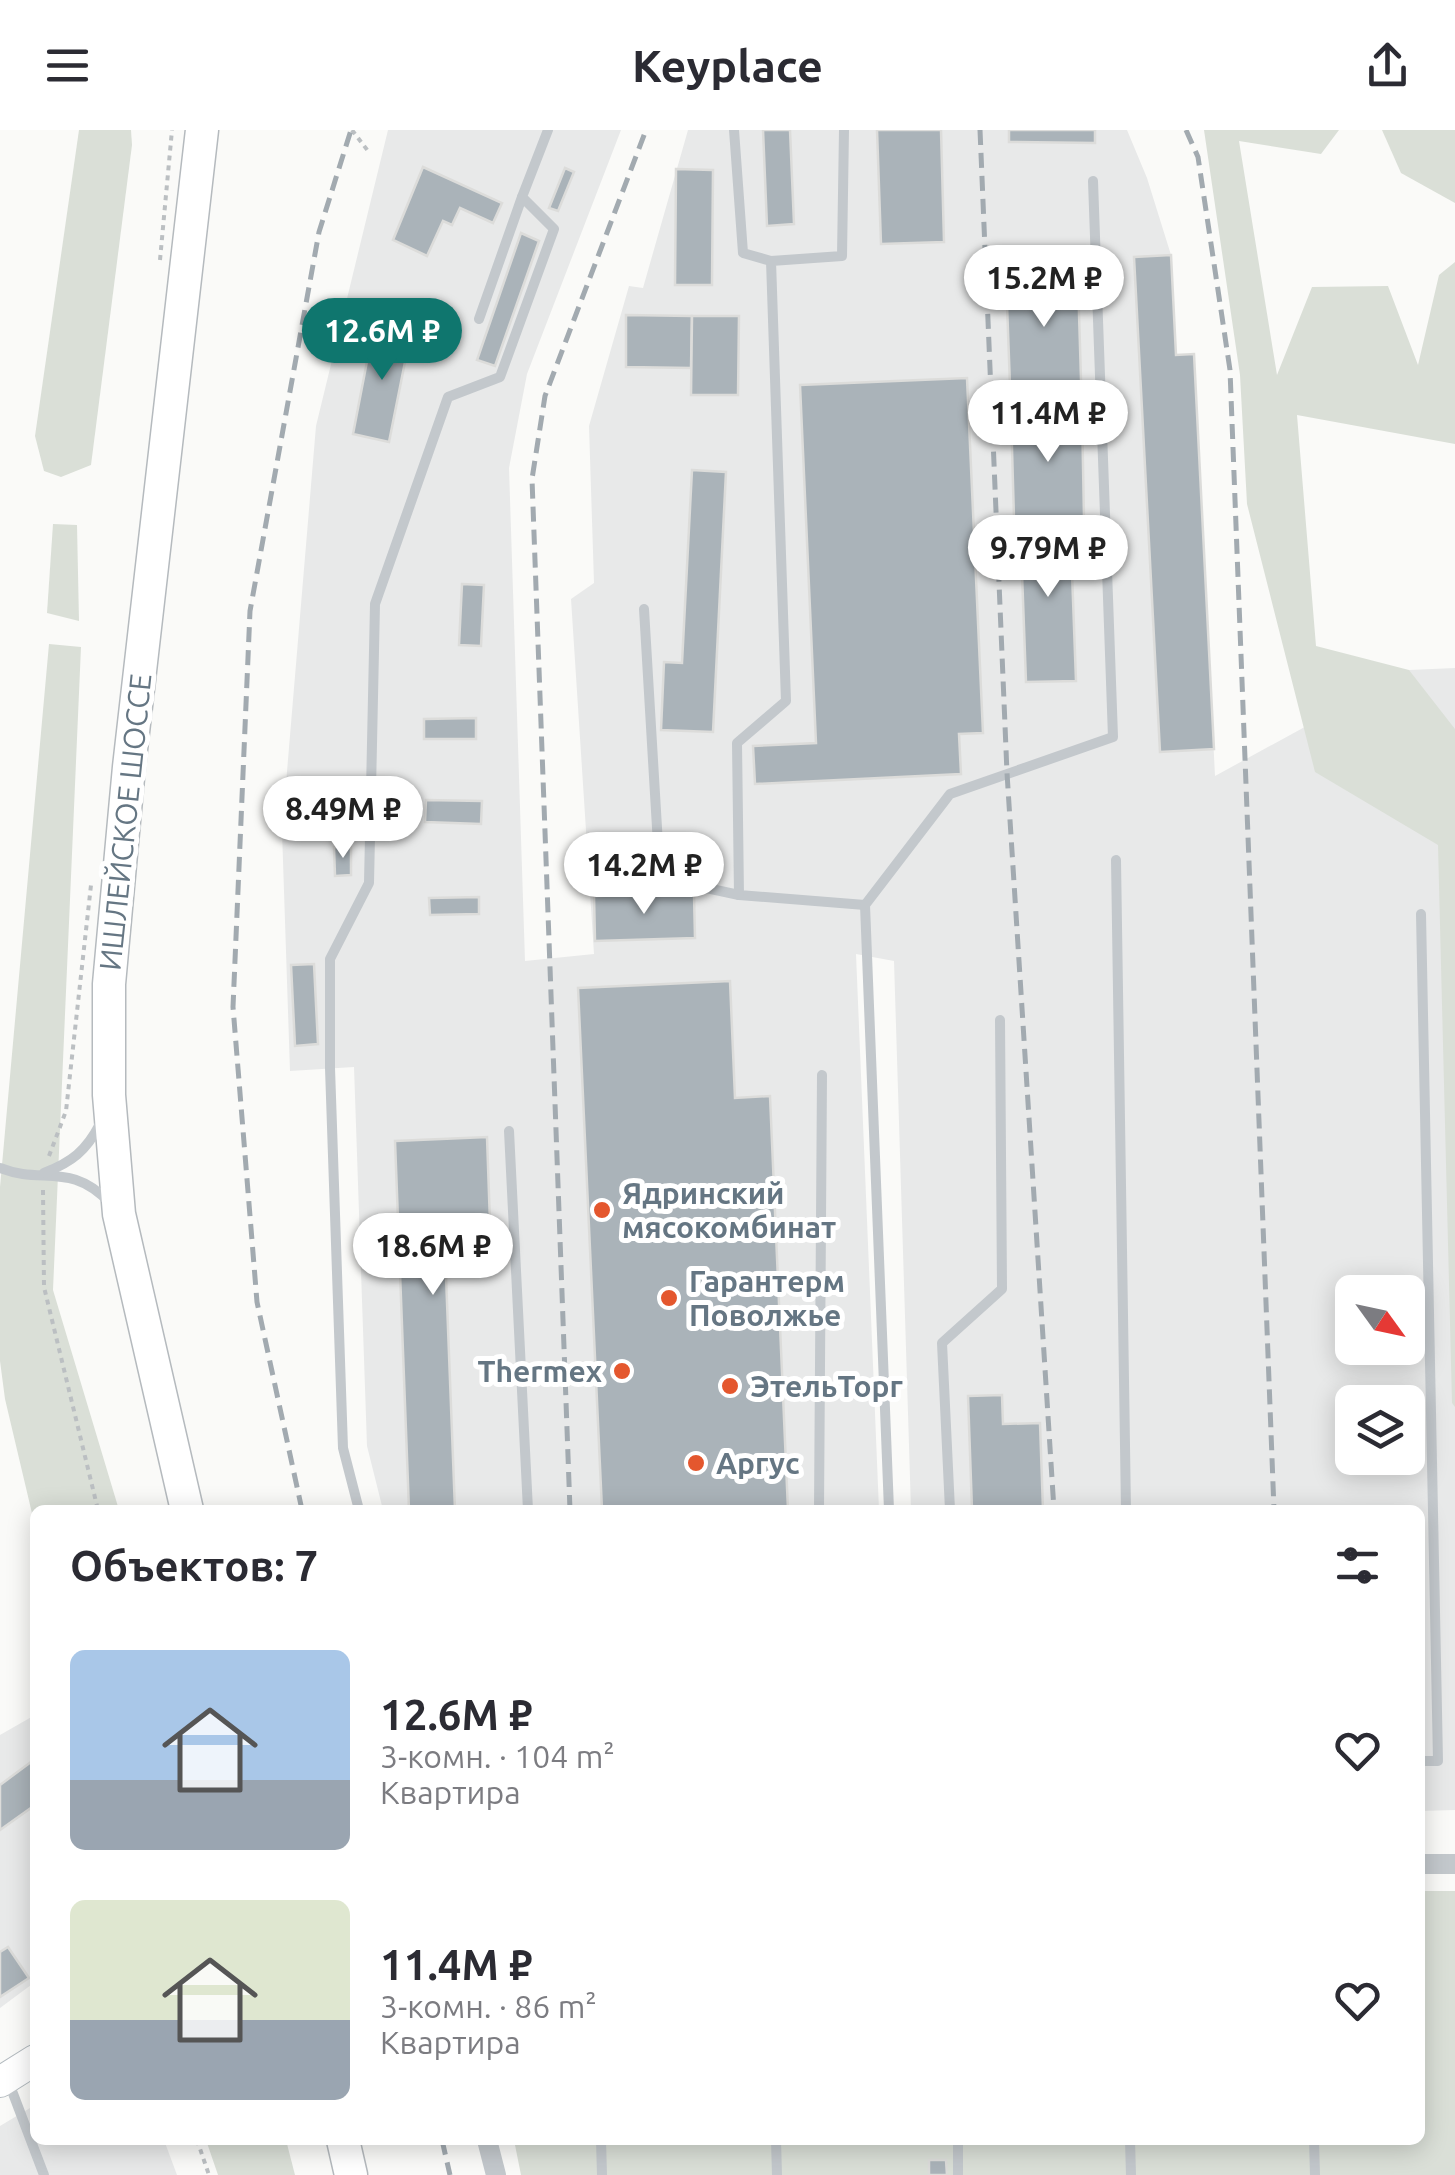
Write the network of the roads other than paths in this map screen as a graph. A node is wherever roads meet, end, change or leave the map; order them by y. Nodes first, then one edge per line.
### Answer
1 (202, 130) edge
2 (548, 130) edge
3 (734, 130) edge
4 (844, 130) edge
5 (1092, 181) dead end
6 (522, 197) junction
7 (771, 261) junction
8 (479, 319) dead end
9 (644, 608) dead end
10 (1116, 860) dead end
11 (739, 895) junction
12 (864, 905) junction
13 (1421, 914) dead end
14 (1000, 1020) dead end
15 (822, 1075) dead end
16 (108, 1095) junction
17 (509, 1131) dead end
18 (0, 1168) edge
19 (43, 1173) junction
20 (120, 1214) junction
21 (186, 1505) edge
22 (357, 1505) edge
23 (528, 1505) edge
24 (819, 1505) edge
25 (889, 1505) edge
26 (950, 1505) edge
27 (1126, 1505) edge
28 (1425, 1761) edge
29 (1425, 1864) edge
30 (1455, 1864) edge
31 (30, 2063) edge
32 (4, 2080) edge
33 (30, 2142) edge
34 (31, 2145) edge
35 (344, 2145) edge
36 (488, 2145) edge
37 (601, 2145) edge
38 (776, 2145) edge
39 (958, 2145) edge
40 (1130, 2145) edge
41 (1314, 2145) edge
42 (44, 2175) edge
43 (351, 2175) edge
44 (496, 2175) edge
45 (602, 2175) edge
46 (777, 2175) edge
47 (958, 2175) edge
48 (1130, 2175) edge
49 (1315, 2175) edge

1 - 16 main road, ИШЛЕЙСКОЕ ШОССЕ
2 - 6 lane
3 - 7 lane
4 - 7 lane
5 - 12 lane
6 - 8 lane
6 - 22 lane
7 - 11 lane
9 - 11 lane
10 - 27 lane
11 - 12 lane
12 - 25 lane
13 - 28 lane
14 - 26 lane
15 - 24 lane
16 - 19 lane
16 - 20 main road, ИШЛЕЙСКОЕ ШОССЕ
17 - 23 lane
18 - 19 lane
19 - 20 lane
20 - 21 main road, ИШЛЕЙСКОЕ ШОССЕ
29 - 30 street
31 - 32 street
32 - 33 lane
34 - 42 lane
35 - 43 main road
36 - 44 street
37 - 45 lane
38 - 46 lane
39 - 47 lane
40 - 48 lane
41 - 49 lane

